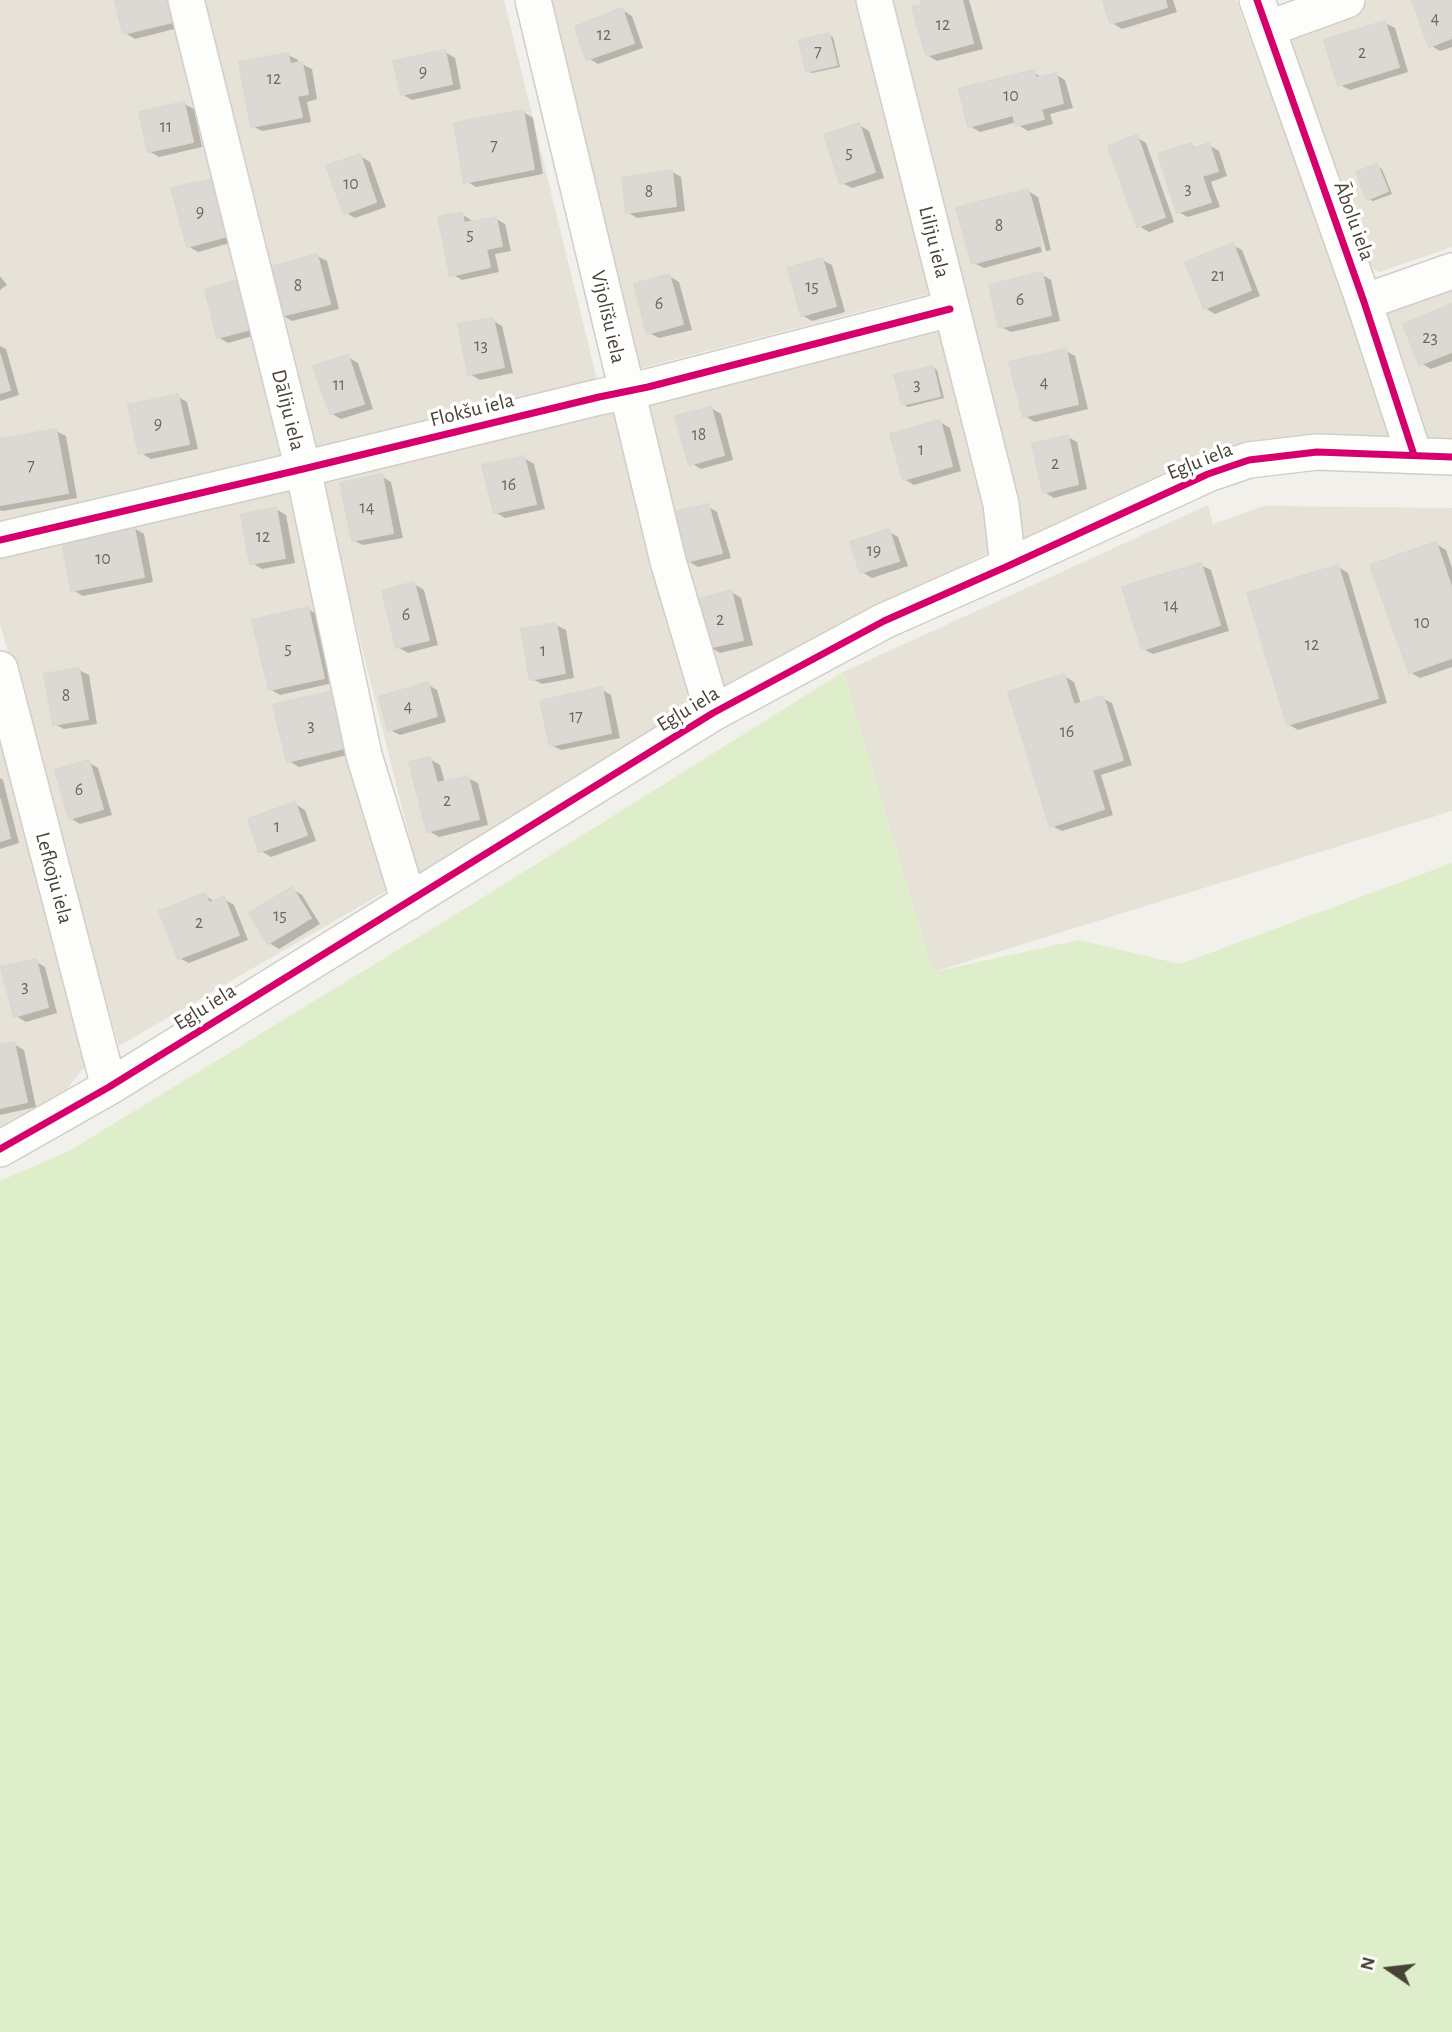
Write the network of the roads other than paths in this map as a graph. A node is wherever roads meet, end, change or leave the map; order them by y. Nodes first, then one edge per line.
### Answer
1 (186, 0) edge
2 (533, 0) edge
3 (873, 0) edge
4 (1347, 0) edge
5 (1262, 14) edge
6 (1452, 271) edge
7 (1364, 302) junction
8 (950, 309) junction
9 (625, 391) junction
10 (1414, 455) junction
11 (1452, 457) edge
12 (303, 469) junction
13 (0, 540) edge
14 (1008, 566) junction
15 (0, 669) edge
16 (713, 713) junction
17 (409, 902) junction
18 (108, 1087) junction
19 (0, 1149) edge

1 - 12 street, Dāliju iela
2 - 9 street, Vijolīšu iela
3 - 8 street, Liliju iela
4 - 5 street
5 - 7 street, Ābolu iela
6 - 7 street
7 - 10 street, Ābolu iela
8 - 9 street, Flokšu iela
8 - 14 street, Liliju iela
9 - 12 street, Flokšu iela
9 - 16 street, Vijolīšu iela
10 - 11 street, Egļu iela
10 - 14 street, Egļu iela
12 - 13 street, Flokšu iela
12 - 17 street, Dāliju iela
14 - 16 street, Egļu iela
15 - 18 street, Lefkoju iela
16 - 17 street, Egļu iela
17 - 18 street, Egļu iela
18 - 19 street, Egļu iela

